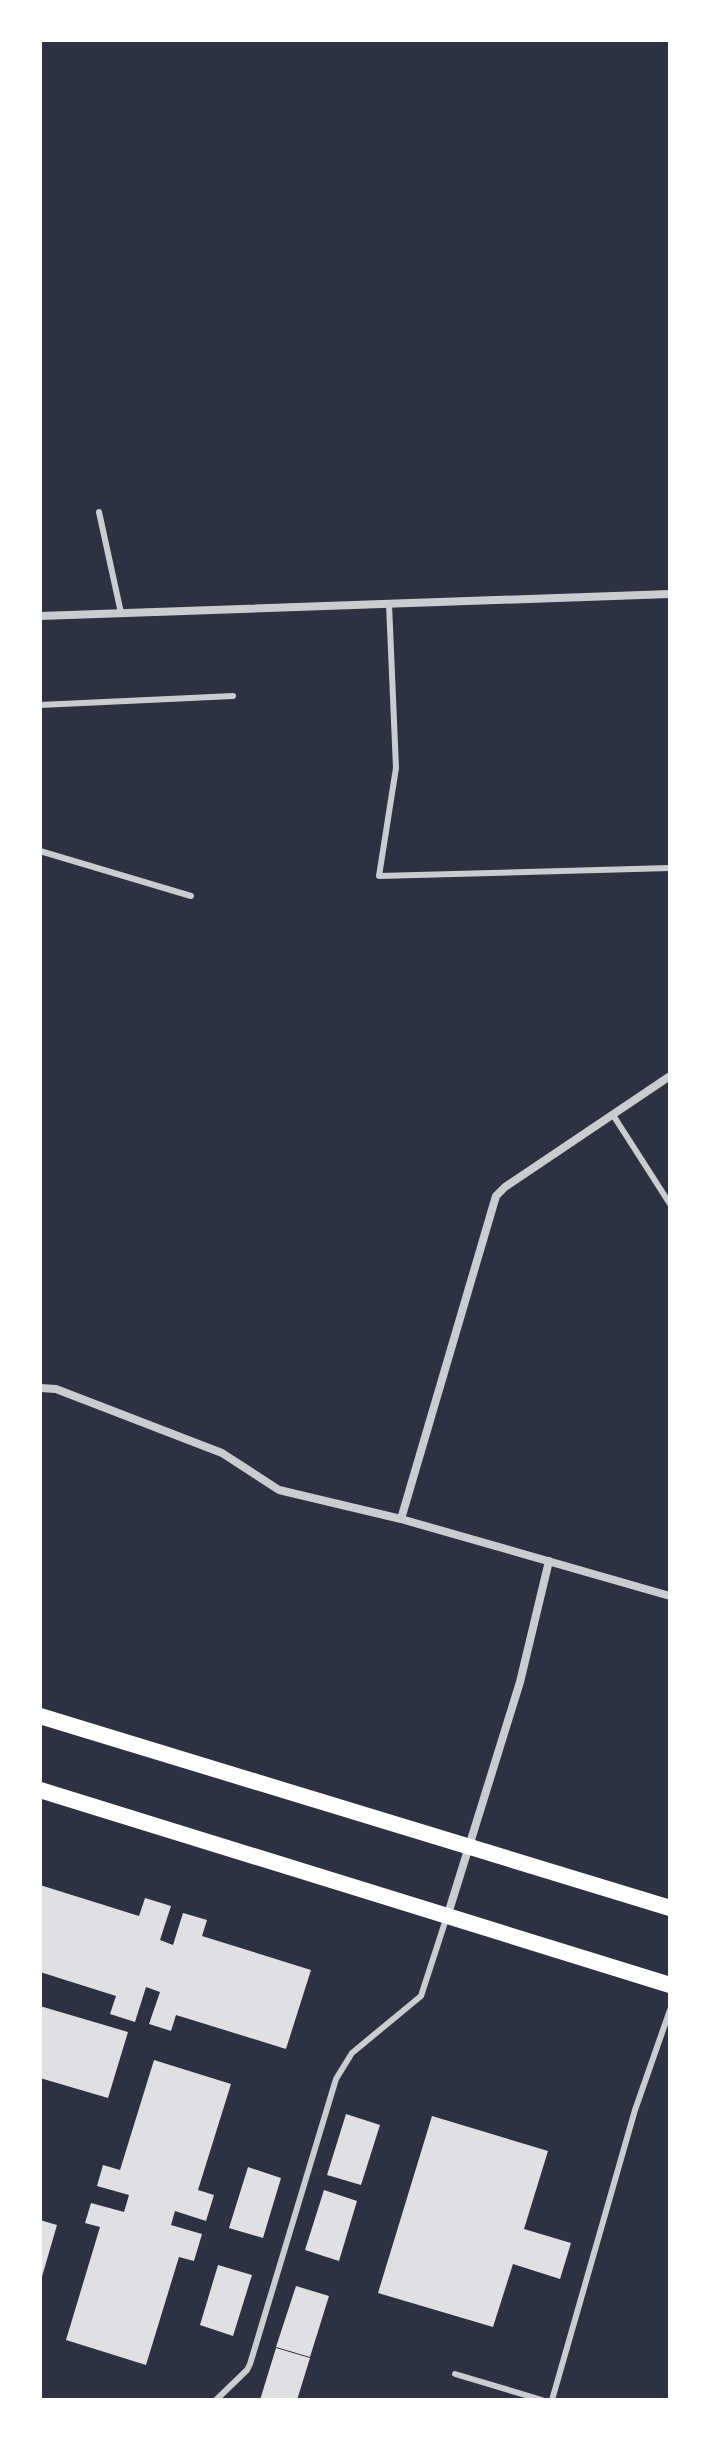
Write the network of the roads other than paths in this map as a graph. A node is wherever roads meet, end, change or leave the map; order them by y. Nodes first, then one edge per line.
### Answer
1 (99, 512) dead end
2 (670, 594) edge
3 (389, 604) junction
4 (121, 613) junction
5 (40, 616) edge
6 (233, 696) dead end
7 (40, 705) edge
8 (40, 851) edge
9 (670, 868) edge
10 (191, 896) dead end
11 (670, 1076) edge
12 (613, 1115) junction
13 (670, 1204) edge
14 (40, 1388) edge
15 (401, 1519) junction
16 (549, 1561) junction
17 (670, 1596) edge
18 (40, 1716) edge
19 (40, 1790) edge
20 (470, 1848) junction
21 (670, 1908) edge
22 (448, 1914) junction
23 (670, 1985) edge
24 (670, 2010) edge
25 (455, 2374) dead end
26 (216, 2400) edge
27 (542, 2400) edge
28 (552, 2400) edge

1 - 4 lane
2 - 3 street
3 - 4 street
3 - 9 lane
4 - 5 street
6 - 7 lane
8 - 10 lane
11 - 12 street
12 - 13 lane
12 - 15 street
14 - 15 street
15 - 16 street
16 - 17 street
16 - 20 street
18 - 20 main road
19 - 22 main road
20 - 21 main road
20 - 22 street
22 - 23 main road
22 - 26 lane
24 - 28 lane
25 - 27 lane

